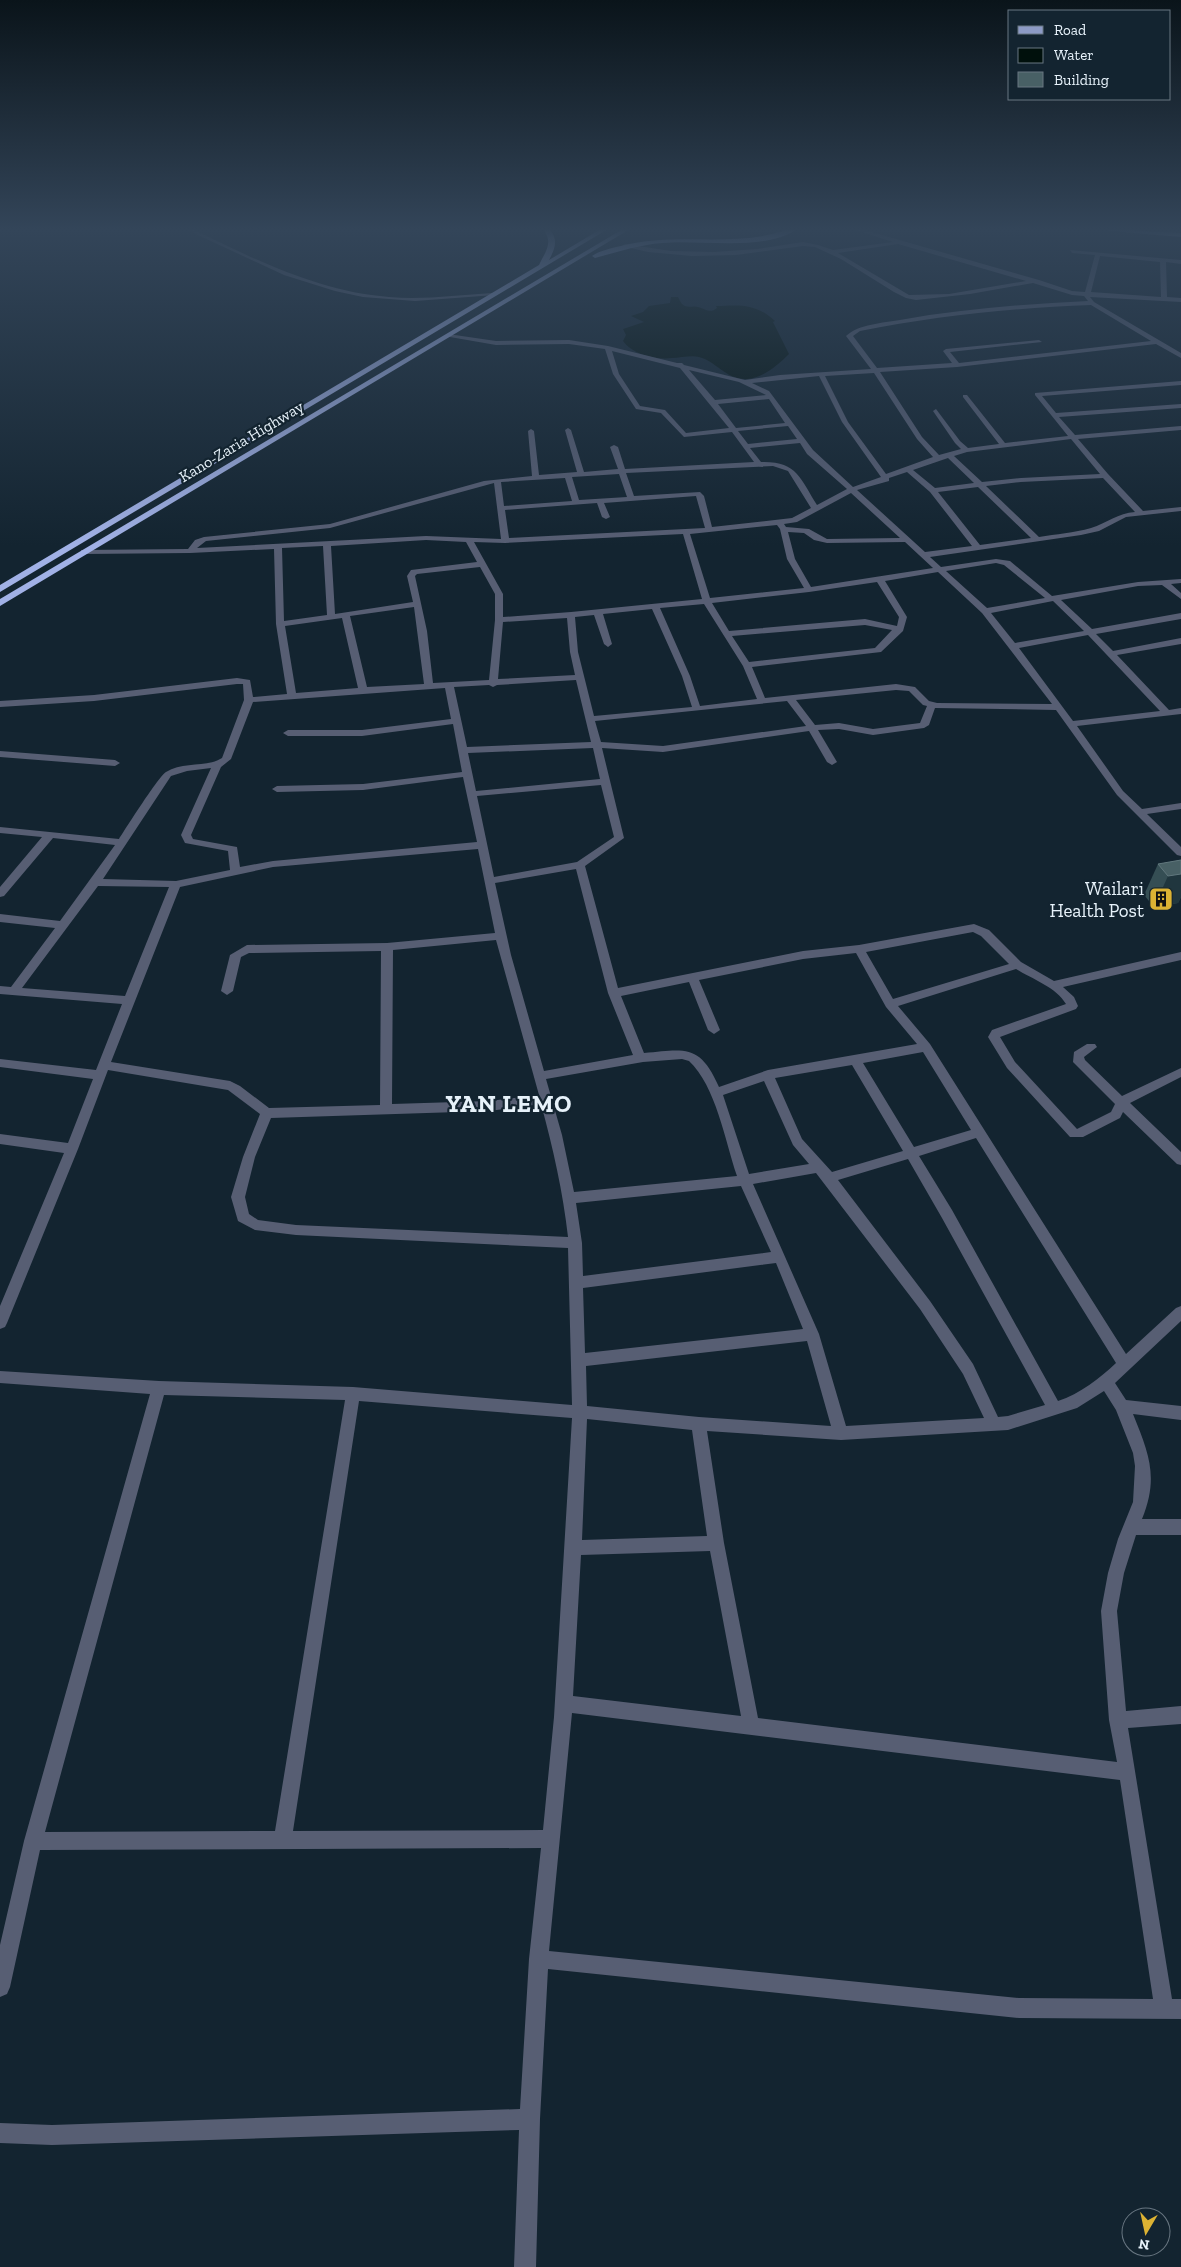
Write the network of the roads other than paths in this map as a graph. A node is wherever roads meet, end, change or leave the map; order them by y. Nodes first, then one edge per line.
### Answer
1 (425, 335) edge
2 (449, 335) edge
3 (454, 335) edge
4 (850, 335) edge
5 (1146, 335) edge
6 (1039, 342) dead end
7 (1158, 342) junction
8 (608, 348) junction
9 (1181, 356) edge
10 (680, 364) junction
11 (957, 365) junction
12 (876, 371) junction
13 (821, 374) junction
14 (744, 383) junction
15 (1181, 383) edge
16 (965, 396) dead end
17 (771, 397) junction
18 (713, 402) junction
19 (1181, 406) edge
20 (936, 411) dead end
21 (1055, 415) junction
22 (791, 424) junction
23 (1181, 428) edge
24 (568, 430) dead end
25 (732, 430) junction
26 (531, 432) dead end
27 (1074, 437) junction
28 (802, 441) junction
29 (614, 446) dead end
30 (745, 446) junction
31 (1004, 446) junction
32 (966, 450) junction
33 (949, 455) junction
34 (938, 458) junction
35 (759, 464) junction
36 (909, 470) junction
37 (624, 471) junction
38 (581, 474) junction
39 (568, 476) junction
40 (1105, 476) junction
41 (536, 478) junction
42 (886, 478) junction
43 (497, 481) junction
44 (980, 484) junction
45 (851, 490) junction
46 (933, 490) junction
47 (631, 499) junction
48 (600, 501) junction
49 (576, 503) junction
50 (502, 508) junction
51 (815, 508) junction
52 (1181, 509) edge
53 (1140, 512) junction
54 (606, 517) dead end
55 (782, 525) junction
56 (709, 530) junction
57 (686, 532) junction
58 (1037, 539) junction
59 (468, 540) junction
60 (908, 540) junction
61 (505, 541) junction
62 (327, 544) junction
63 (278, 546) junction
64 (978, 548) junction
65 (190, 551) junction
66 (84, 552) junction
67 (924, 555) junction
68 (482, 564) junction
69 (939, 570) junction
70 (880, 580) junction
71 (1181, 581) edge
72 (1164, 582) junction
73 (0, 589) edge
74 (809, 590) junction
75 (1181, 597) edge
76 (1052, 599) junction
77 (707, 602) junction
78 (0, 603) edge
79 (418, 604) junction
80 (655, 607) junction
81 (984, 611) junction
82 (598, 613) junction
83 (345, 614) junction
84 (331, 616) junction
85 (571, 616) junction
86 (1181, 616) edge
87 (499, 620) junction
88 (280, 624) junction
89 (900, 629) junction
90 (1089, 631) junction
91 (727, 634) junction
92 (1181, 641) edge
93 (608, 644) dead end
94 (1013, 646) junction
95 (1110, 654) junction
96 (747, 665) junction
97 (579, 677) junction
98 (493, 684) junction
99 (449, 686) junction
100 (429, 687) junction
101 (363, 690) junction
102 (292, 696) junction
103 (790, 697) junction
104 (250, 700) junction
105 (762, 701) junction
106 (0, 704) edge
107 (932, 705) junction
108 (1058, 707) junction
109 (697, 709) junction
110 (1176, 713) edge
111 (591, 719) junction
112 (456, 721) junction
113 (1070, 724) junction
114 (812, 728) junction
115 (288, 734) dead end
116 (597, 745) junction
117 (462, 750) junction
118 (0, 754) edge
119 (832, 762) dead end
120 (115, 763) dead end
121 (217, 765) junction
122 (467, 774) junction
123 (604, 782) junction
124 (276, 789) dead end
125 (471, 794) junction
126 (1181, 806) edge
127 (1139, 812) junction
128 (0, 830) edge
129 (50, 835) junction
130 (121, 842) junction
131 (482, 845) junction
132 (1179, 849) edge
133 (580, 865) junction
134 (235, 871) junction
135 (489, 881) junction
136 (95, 882) junction
137 (176, 884) junction
138 (0, 894) edge
139 (0, 918) edge
140 (63, 925) junction
141 (501, 936) junction
142 (386, 947) junction
143 (858, 949) junction
144 (1181, 956) edge
145 (1017, 965) junction
146 (692, 976) junction
147 (1052, 985) junction
148 (0, 990) edge
149 (227, 991) dead end
150 (13, 992) junction
151 (614, 993) junction
152 (129, 1000) junction
153 (890, 1004) junction
154 (714, 1030) dead end
155 (926, 1047) junction
156 (1091, 1047) dead end
157 (640, 1058) junction
158 (855, 1060) junction
159 (0, 1063) edge
160 (103, 1070) junction
161 (1181, 1072) edge
162 (768, 1075) junction
163 (540, 1076) junction
164 (715, 1093) junction
165 (546, 1099) junction
166 (1122, 1102) junction
167 (386, 1110) junction
168 (267, 1113) junction
169 (980, 1132) junction
170 (0, 1139) edge
171 (72, 1148) junction
172 (910, 1153) junction
173 (1181, 1160) edge
174 (819, 1167) junction
175 (829, 1178) junction
176 (745, 1180) junction
177 (568, 1198) junction
178 (575, 1243) junction
179 (780, 1257) junction
180 (577, 1283) junction
181 (1181, 1312) edge
182 (0, 1323) edge
183 (812, 1334) junction
184 (580, 1360) junction
185 (1125, 1364) junction
186 (0, 1377) edge
187 (1106, 1382) junction
188 (159, 1388) junction
189 (353, 1394) junction
190 (1122, 1406) junction
191 (1055, 1410) junction
192 (580, 1412) junction
193 (1181, 1413) edge
194 (699, 1424) junction
195 (994, 1424) junction
196 (841, 1434) junction
197 (1131, 1527) junction
198 (1181, 1528) edge
199 (716, 1543) junction
200 (574, 1548) junction
201 (564, 1703) junction
202 (1181, 1715) edge
203 (1118, 1720) junction
204 (751, 1726) junction
205 (1128, 1772) junction
206 (551, 1839) junction
207 (33, 1841) junction
208 (282, 1841) junction
209 (540, 1959) junction
210 (0, 1987) edge
211 (1173, 2009) edge
212 (530, 2119) junction
213 (0, 2133) edge
214 (525, 2267) edge

1 - 73 highway, Kano-Zaria Highway
2 - 66 highway, Kano-Zaria Highway
3 - 8 street
4 - 12 street
5 - 7 street
6 - 11 street
7 - 9 street
7 - 11 street
8 - 10 street
8 - 25 street
10 - 14 street
10 - 18 street
11 - 12 street
12 - 13 street
12 - 34 street
13 - 14 street
13 - 42 street
14 - 17 street
15 - 21 street
16 - 31 street
17 - 18 street
17 - 22 street
18 - 25 street
19 - 21 street
20 - 32 street
21 - 27 street
22 - 25 street
22 - 28 street
23 - 27 street
24 - 38 street
25 - 30 street
26 - 41 street
27 - 31 street
27 - 40 street
28 - 30 street
28 - 45 street
29 - 37 street
30 - 35 street
31 - 32 street
32 - 33 street
33 - 34 street
33 - 44 street
34 - 36 street
35 - 37 street
35 - 51 street
36 - 42 street
36 - 46 street
37 - 38 street
37 - 47 street
38 - 39 street
39 - 41 street
39 - 49 street
40 - 44 street
40 - 53 street
41 - 43 street
42 - 45 street
43 - 50 street
43 - 65 street
44 - 46 street
44 - 58 street
45 - 51 street
45 - 60 street
46 - 64 street
47 - 48 street
47 - 56 street
48 - 49 street
48 - 54 street
49 - 50 street
50 - 61 street
51 - 55 street
52 - 53 street
53 - 58 street
55 - 56 street
55 - 60 street
55 - 74 street
56 - 57 street
57 - 61 street
57 - 77 street
58 - 64 street
59 - 61 street
59 - 62 street
59 - 68 street
60 - 67 street
62 - 63 street
62 - 84 street
63 - 65 street
63 - 88 street
64 - 67 street
65 - 66 street
66 - 78 highway, Kano-Zaria Highway
67 - 69 street
68 - 79 street
68 - 87 street
69 - 70 street
69 - 76 street
69 - 81 street
70 - 74 street
70 - 89 street
71 - 72 street
72 - 75 street
72 - 76 street
74 - 77 street
76 - 81 street
76 - 90 street
77 - 80 street
77 - 91 street
79 - 83 street
79 - 100 street
80 - 82 street
80 - 109 street
81 - 94 street
82 - 85 street
82 - 93 street
83 - 84 street
83 - 101 street
84 - 88 street
85 - 87 street
85 - 97 street
86 - 90 street
87 - 98 street
88 - 102 street
89 - 91 street
89 - 96 street
90 - 94 street
90 - 95 street
91 - 96 street
92 - 95 street
94 - 108 street
95 - 110 street
96 - 105 street
97 - 98 street
97 - 111 street
98 - 99 street
99 - 100 street
99 - 112 street
100 - 101 street
101 - 102 street
102 - 104 street
103 - 105 street
103 - 107 street
103 - 114 street
104 - 106 street
104 - 121 street
105 - 109 street
107 - 108 street
107 - 114 street
108 - 113 street
109 - 111 street
110 - 113 street
111 - 116 street
112 - 115 street
112 - 117 street
113 - 127 street
114 - 116 street
114 - 119 street
116 - 117 street
116 - 123 street
117 - 122 street
118 - 120 street
121 - 130 street
121 - 134 street
122 - 124 street
122 - 125 street
123 - 125 street
123 - 133 street
125 - 131 street
126 - 127 street
127 - 132 street
128 - 129 street
129 - 130 street
129 - 138 street
130 - 136 street
131 - 134 street
131 - 135 street
133 - 135 street
133 - 151 street
134 - 137 street
135 - 141 street
136 - 137 street
136 - 140 street
137 - 152 street
139 - 140 street
140 - 150 street
141 - 142 street
141 - 163 street
142 - 149 street
142 - 167 street
143 - 145 street
143 - 146 street
143 - 153 street
144 - 147 street
145 - 147 street
145 - 153 street
146 - 151 street
146 - 154 street
147 - 166 street
148 - 150 street
150 - 152 street
151 - 157 street
152 - 160 street
153 - 155 street
155 - 158 street
155 - 169 street
156 - 166 street
157 - 163 street
157 - 164 street
158 - 162 street
158 - 172 street
159 - 160 street
160 - 168 street
160 - 171 street
161 - 166 street
162 - 164 street
162 - 174 street
163 - 165 street
164 - 176 street
165 - 167 street
165 - 177 street
166 - 173 street
167 - 168 street
168 - 178 street
169 - 172 street
169 - 185 street
170 - 171 street
171 - 182 street
172 - 175 street
172 - 191 street
174 - 175 street
174 - 176 street
175 - 195 street
176 - 177 street
176 - 179 street
177 - 178 street
178 - 180 street
179 - 180 street
179 - 183 street
180 - 184 street
181 - 185 street
183 - 184 street
183 - 196 street
184 - 192 street
185 - 187 street
186 - 188 street
187 - 190 street
187 - 191 street
188 - 189 street
188 - 207 street
189 - 192 street
189 - 208 street
190 - 193 street
190 - 197 street
191 - 195 street
192 - 194 street
192 - 200 street
194 - 196 street
194 - 199 street
195 - 196 street
197 - 198 street
197 - 203 street
199 - 200 street
199 - 204 street
200 - 201 street
201 - 204 street
201 - 206 street
202 - 203 street
203 - 205 street
204 - 205 street
205 - 211 street
206 - 208 street
206 - 209 street
207 - 208 street
207 - 210 street
209 - 211 street
209 - 212 street
212 - 213 street
212 - 214 street

